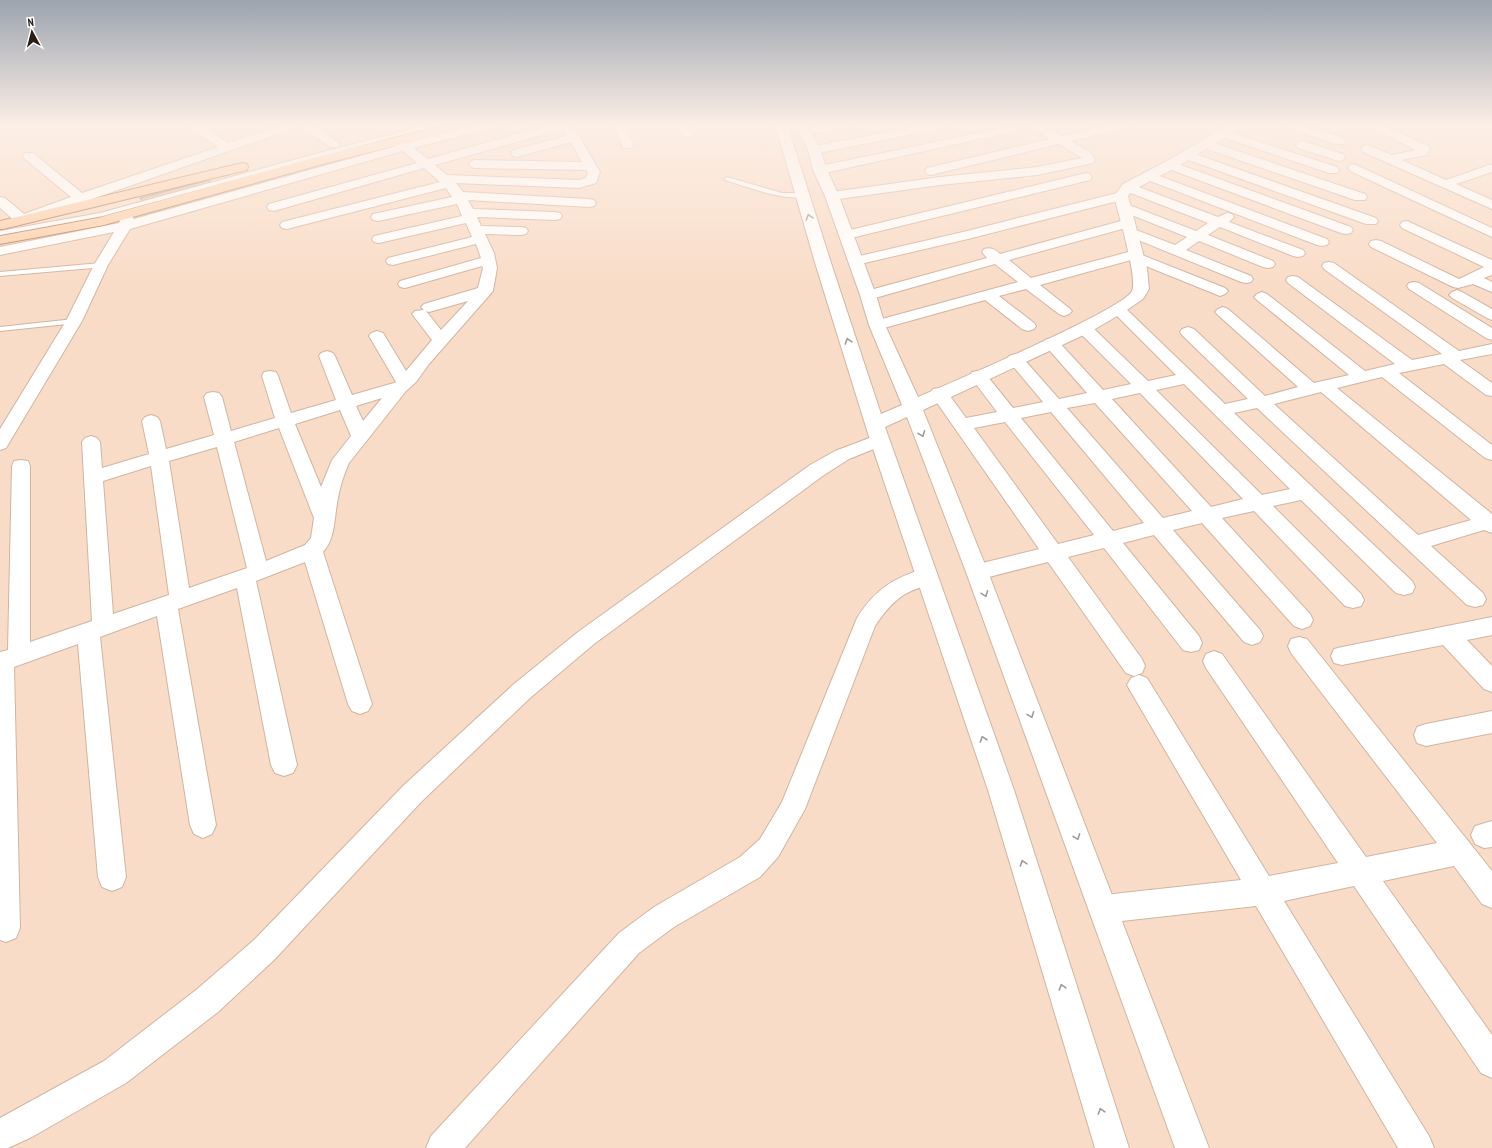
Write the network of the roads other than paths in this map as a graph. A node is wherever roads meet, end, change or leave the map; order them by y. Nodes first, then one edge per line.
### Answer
1 (55, 178) edge
2 (140, 178) edge
3 (200, 178) edge
4 (236, 178) edge
5 (264, 178) edge
6 (435, 178) edge
7 (468, 178) edge
8 (489, 178) edge
9 (593, 178) edge
10 (797, 178) edge
11 (823, 178) edge
12 (885, 178) dead end
13 (936, 178) edge
14 (973, 178) edge
15 (1084, 178) edge
16 (1147, 178) edge
17 (1153, 178) edge
18 (1206, 178) edge
19 (1250, 178) edge
20 (1287, 178) edge
21 (1303, 178) edge
22 (1375, 178) edge
23 (1431, 178) edge
24 (1464, 178) edge
25 (727, 179) dead end
26 (940, 181) junction
27 (1445, 184) junction
28 (1274, 186) junction
29 (896, 187) junction
30 (1029, 191) junction
31 (802, 195) junction
32 (832, 196) junction
33 (1124, 196) junction
34 (1472, 196) junction
35 (1257, 197) junction
36 (1360, 197) dead end
37 (80, 198) junction
38 (457, 200) junction
39 (0, 201) edge
40 (589, 203) dead end
41 (1492, 205) edge
42 (274, 206) dead end
43 (1442, 209) junction
44 (1238, 210) junction
45 (939, 212) junction
46 (1059, 212) junction
47 (555, 216) dead end
48 (378, 217) dead end
49 (22, 219) junction
50 (127, 220) junction
51 (1371, 221) dead end
52 (1219, 222) junction
53 (287, 225) dead end
54 (1407, 225) junction
55 (1130, 228) junction
56 (1, 229) edge
57 (1346, 230) dead end
58 (521, 231) dead end
59 (1393, 231) dead end
60 (1090, 233) junction
61 (1492, 233) edge
62 (847, 235) junction
63 (968, 236) junction
64 (1198, 236) junction
65 (379, 239) dead end
66 (0, 240) edge
67 (1322, 242) dead end
68 (1376, 244) dead end
69 (1176, 250) junction
70 (0, 251) edge
71 (1298, 254) dead end
72 (998, 258) junction
73 (488, 260) junction
74 (393, 261) dead end
75 (856, 261) junction
76 (1268, 264) dead end
77 (101, 265) junction
78 (1138, 266) junction
79 (1329, 266) dead end
80 (1492, 266) edge
81 (1492, 269) edge
82 (0, 274) edge
83 (1472, 278) junction
84 (1246, 279) dead end
85 (1292, 280) dead end
86 (1029, 283) junction
87 (405, 284) dead end
88 (1414, 286) dead end
89 (1492, 288) edge
90 (1220, 291) dead end
91 (485, 292) junction
92 (868, 295) junction
93 (988, 295) junction
94 (1457, 295) dead end
95 (1262, 297) dead end
96 (1118, 309) junction
97 (1064, 311) dead end
98 (1223, 312) dead end
99 (1492, 315) edge
100 (74, 321) junction
101 (877, 325) junction
102 (1028, 326) dead end
103 (1084, 328) junction
104 (0, 329) edge
105 (1188, 332) dead end
106 (1492, 335) edge
107 (377, 336) dead end
108 (441, 340) junction
109 (1051, 343) junction
110 (1492, 349) edge
111 (327, 356) dead end
112 (1451, 357) junction
113 (1014, 359) junction
114 (1410, 366) junction
115 (1385, 371) junction
116 (270, 376) dead end
117 (978, 376) junction
118 (1361, 376) junction
119 (1187, 378) junction
120 (403, 385) junction
121 (1144, 387) junction
122 (1317, 388) junction
123 (1492, 391) edge
124 (939, 393) junction
125 (1099, 396) junction
126 (213, 397) dead end
127 (911, 402) junction
128 (1261, 402) junction
129 (346, 403) junction
130 (1054, 405) junction
131 (1221, 410) junction
132 (1009, 415) junction
133 (151, 421) dead end
134 (285, 421) junction
135 (876, 425) junction
136 (961, 425) junction
137 (360, 437) junction
138 (224, 439) junction
139 (91, 442) dead end
140 (0, 444) edge
141 (1492, 454) edge
142 (159, 458) junction
143 (21, 466) dead end
144 (93, 477) junction
145 (1305, 492) junction
146 (1257, 503) junction
147 (1205, 515) junction
148 (324, 520) junction
149 (1491, 523) edge
150 (1159, 527) junction
151 (1109, 539) junction
152 (1415, 543) junction
153 (312, 550) junction
154 (1054, 554) junction
155 (977, 572) junction
156 (252, 574) junction
157 (926, 576) junction
158 (1404, 587) dead end
159 (1475, 599) dead end
160 (1353, 600) dead end
161 (173, 602) junction
162 (1302, 620) dead end
163 (1492, 626) edge
164 (95, 629) junction
165 (1448, 635) junction
166 (1252, 636) dead end
167 (1191, 643) dead end
168 (1299, 646) dead end
169 (1342, 656) dead end
170 (7, 660) edge
171 (1214, 661) dead end
172 (1492, 682) edge
173 (360, 704) dead end
174 (1492, 722) edge
175 (1426, 735) dead end
176 (284, 765) dead end
177 (203, 826) dead end
178 (1460, 852) junction
179 (1360, 872) junction
180 (112, 877) dead end
181 (1263, 891) junction
182 (1492, 894) edge
183 (1104, 909) junction
184 (6, 928) dead end
185 (1492, 1062) edge
186 (0, 1134) edge
187 (443, 1148) edge
188 (1112, 1148) edge
189 (1192, 1148) edge
190 (1417, 1148) edge

1 - 37 street
2 - 37 street
3 - 56 main road
4 - 56 lane
5 - 50 main road
6 - 38 street
7 - 38 street
8 - 38 street
9 - 38 street
10 - 31 street
11 - 32 street
12 - 29 street
13 - 26 street
14 - 26 street
15 - 30 street
16 - 33 street
17 - 44 street
18 - 35 street
19 - 28 street
20 - 28 street
21 - 36 street
22 - 43 street
23 - 27 street
24 - 27 street
25 - 31 lane
26 - 29 street
27 - 34 street
28 - 35 street
28 - 51 street
29 - 32 street
30 - 45 street
30 - 46 street
135 -> 31 street
32 - 62 street
33 - 46 street
33 - 52 street
33 - 55 street
33 - 64 street
34 - 41 street
34 - 43 street
35 - 44 street
35 - 57 street
37 - 49 street
38 - 40 street
38 - 42 street
38 - 47 street
38 - 48 street
38 - 53 street
38 - 58 street
38 - 65 street
38 - 73 street
38 - 74 street
39 - 49 street
43 - 54 street
43 - 61 street
44 - 52 street
44 - 67 street
45 - 62 street
45 - 63 street
46 - 60 street
46 - 63 street
49 - 56 street
50 - 66 main road
50 - 70 street
50 - 77 street
52 - 64 street
52 - 71 street
54 - 59 street
54 - 80 street
55 - 60 street
55 - 69 street
55 - 78 street
60 - 72 street
62 - 75 street
63 - 72 street
63 - 75 street
64 - 69 street
64 - 76 street
68 - 83 street
69 - 84 street
72 - 86 street
72 - 92 street
73 - 87 street
73 - 91 street
75 - 92 street
77 - 82 lane
77 - 100 street
78 - 86 street
78 - 90 street
78 - 96 street
79 - 112 street
81 - 83 street
83 - 89 street
85 - 114 street
86 - 93 street
86 - 97 street
88 - 106 street
91 - 108 street
91 - 108 street
92 - 101 street
93 - 101 street
93 - 102 street
94 - 99 street
95 - 118 street
96 - 103 street
96 - 119 street
98 - 122 street
100 - 104 lane
100 - 140 street
101 - 127 street
103 - 109 street
103 - 121 street
105 - 128 street
107 - 120 street
108 - 120 street
109 - 113 street
109 - 125 street
110 - 112 street
111 - 129 street
112 - 114 street
112 - 123 street
113 - 117 street
113 - 130 street
114 - 115 street
115 - 118 street
115 - 141 street
116 - 134 street
117 - 124 street
117 - 132 street
118 - 122 street
119 - 121 street
119 - 131 street
120 - 129 street
120 - 137 street
121 - 125 street
121 - 146 street
122 - 128 street
122 - 149 street
124 - 127 street
124 - 136 street
125 - 130 street
125 - 147 street
126 - 138 street
127 - 135 street
127 -> 155 street
128 - 131 street
128 - 152 street
129 - 134 street
129 - 137 street
130 - 132 street
130 - 150 street
131 - 145 street
132 - 136 street
132 - 151 street
133 - 142 street
134 - 138 street
134 - 148 street
135 - 157 street
135 - 186 street
136 - 154 street
137 - 148 street
138 - 142 street
138 - 156 street
139 - 144 street
142 - 144 street
142 - 161 street
143 - 170 street
144 - 164 street
145 - 146 street
145 - 158 street
146 - 147 street
146 - 160 street
147 - 150 street
147 - 162 street
148 - 153 street
149 - 152 street
150 - 151 street
150 - 166 street
151 - 154 street
151 - 167 street
152 - 159 street
153 - 156 street
153 - 173 street
154 - 155 street
154 - 181 street
155 -> 183 street
156 - 161 street
156 - 176 street
157 - 187 street
188 -> 157 street
161 - 164 street
161 - 177 street
163 - 165 street
164 - 170 street
164 - 180 street
165 - 169 street
165 - 172 street
168 - 178 street
170 - 184 street
171 - 179 street
174 - 175 street
178 - 179 street
178 - 182 street
179 - 181 street
179 - 185 street
181 - 183 street
181 - 190 street
183 - 189 street

